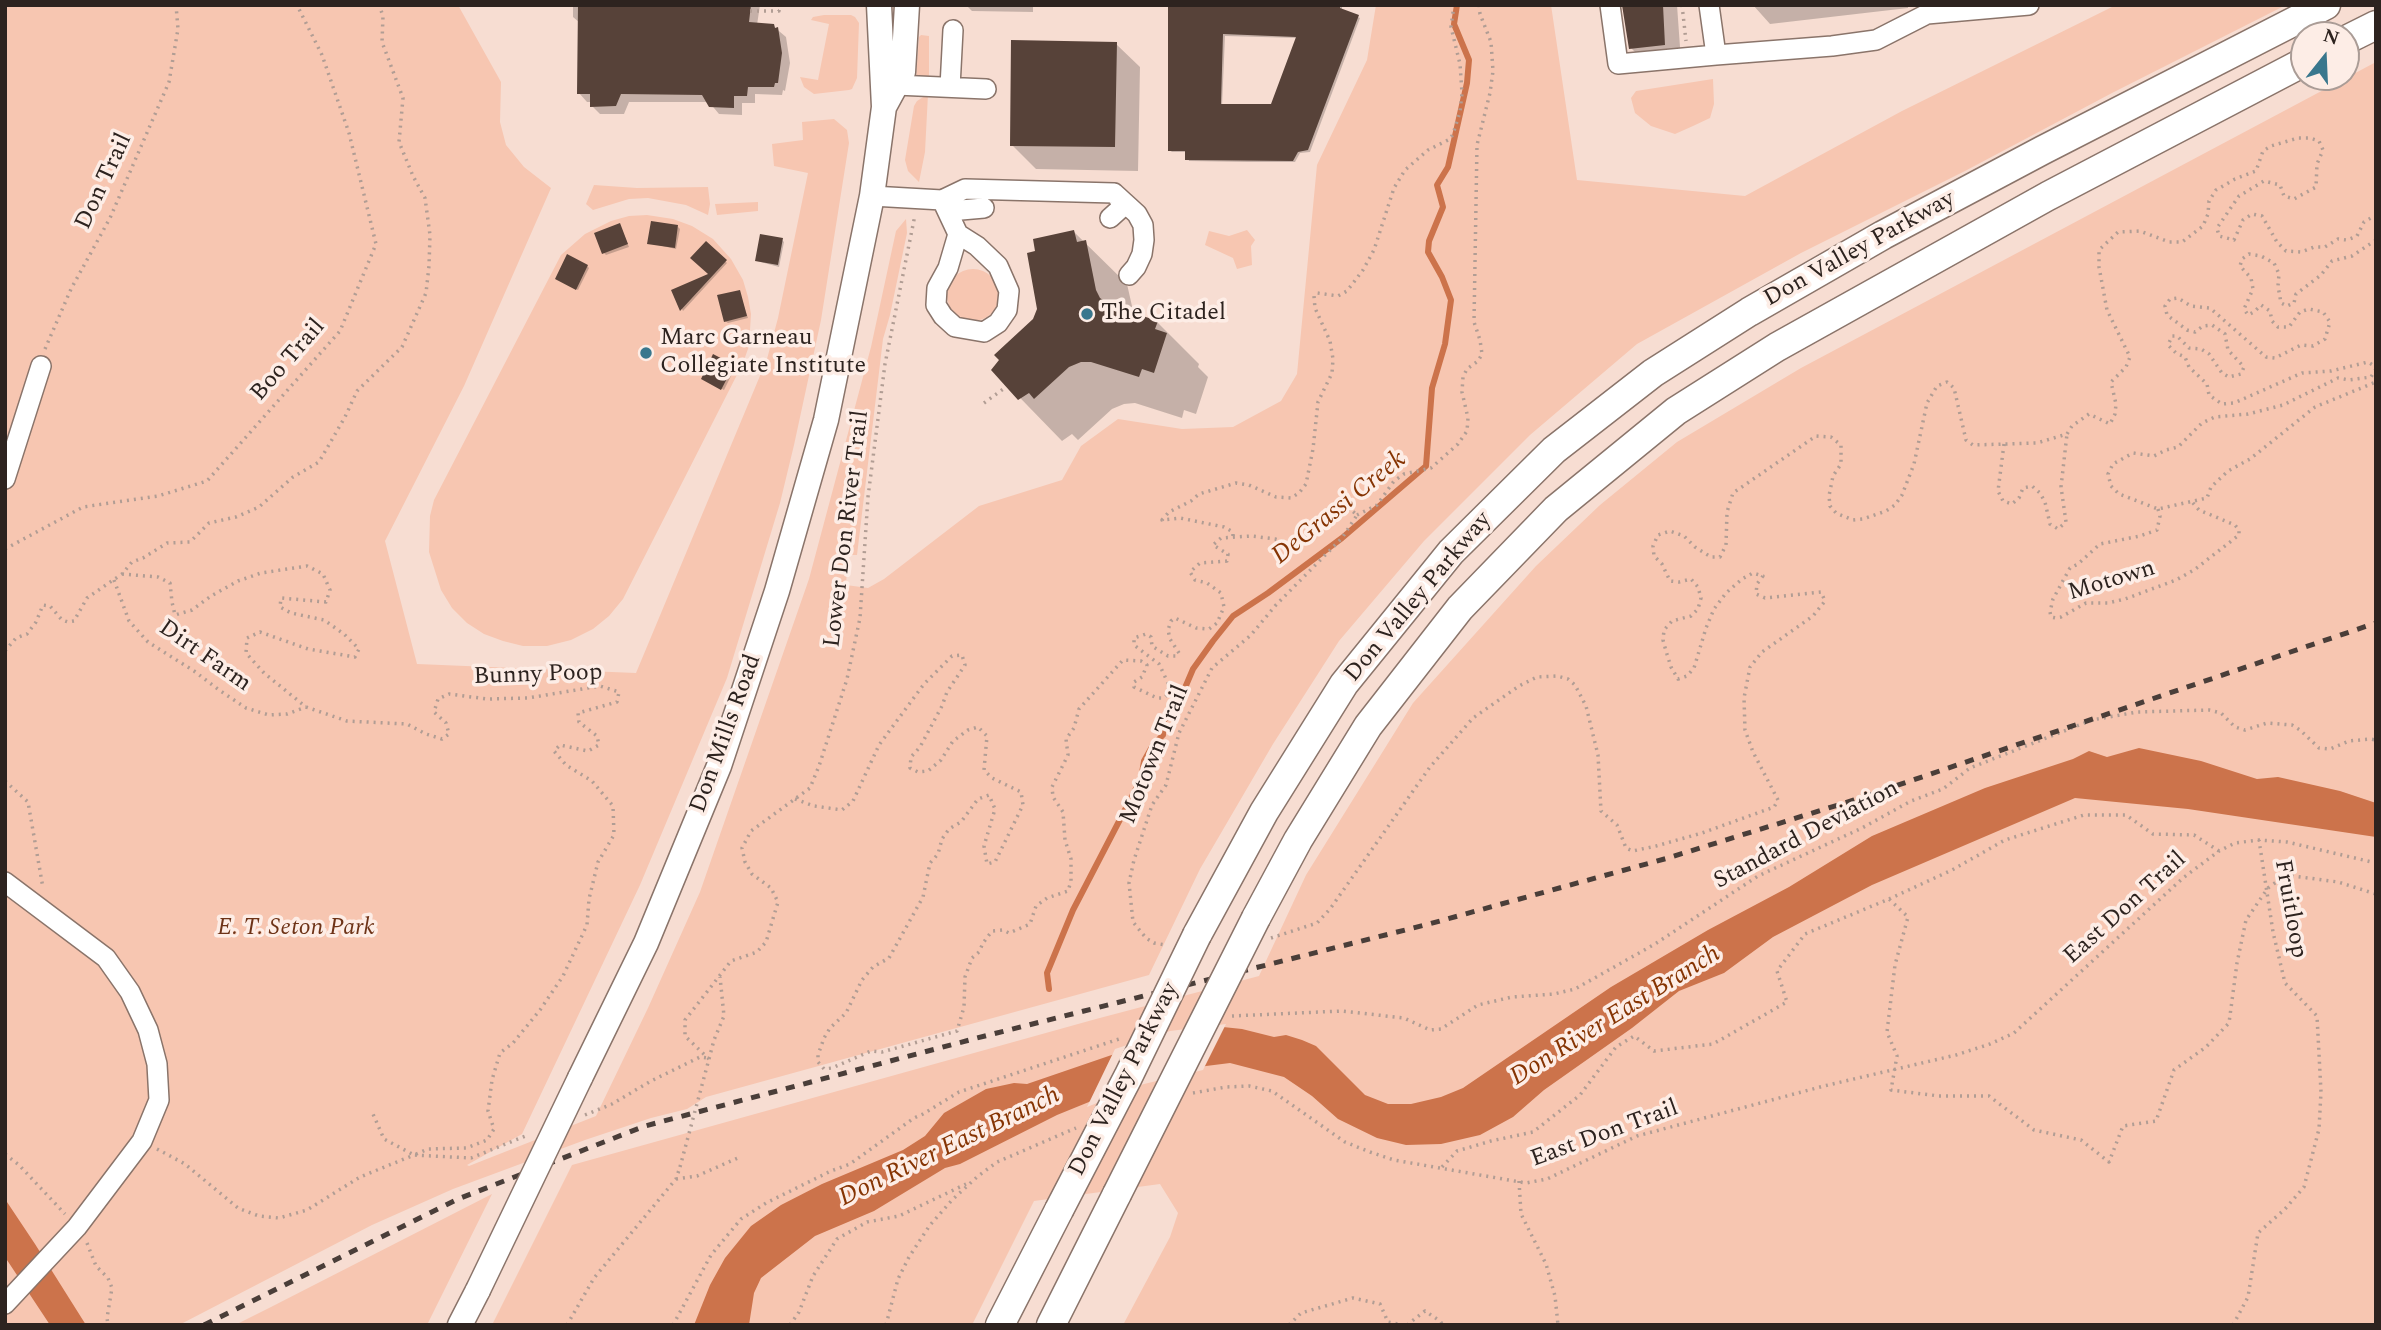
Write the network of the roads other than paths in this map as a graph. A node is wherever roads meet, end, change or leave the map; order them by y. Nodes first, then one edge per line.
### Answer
1 (878, 5) edge
2 (907, 5) edge
3 (1610, 5) edge
4 (1709, 5) edge
5 (2029, 5) edge
6 (2326, 5) edge
7 (2376, 25) edge
8 (953, 30) dead end
9 (2360, 33) edge
10 (1716, 55) junction
11 (2290, 69) edge
12 (950, 87) junction
13 (986, 89) dead end
14 (890, 96) junction
15 (1114, 193) junction
16 (872, 196) junction
17 (942, 200) junction
18 (984, 208) dead end
19 (1110, 218) dead end
20 (958, 234) junction
21 (1129, 275) dead end
22 (41, 366) road end
23 (5, 479) edge
24 (5, 882) edge
25 (6, 1304) edge
26 (460, 1325) edge
27 (1000, 1325) edge
28 (1051, 1325) edge

1 - 14 main road, Don Mills Road
2 - 14 main road, Don Mills Road
3 - 10 street
4 - 10 street
5 - 10 street
6 - 27 highway, Don Valley Parkway, bridge
7 - 9 highway
8 - 12 street
11 - 28 highway, Don Valley Parkway, bridge
12 - 13 street
12 - 14 street
14 - 16 main road, Don Mills Road
15 - 17 street
15 - 19 street
15 - 21 street
16 - 17 street
16 - 26 main road, Don Mills Road, bridge
17 - 18 street
17 - 20 street
20 - 20 street
22 - 23 street
24 - 25 street

